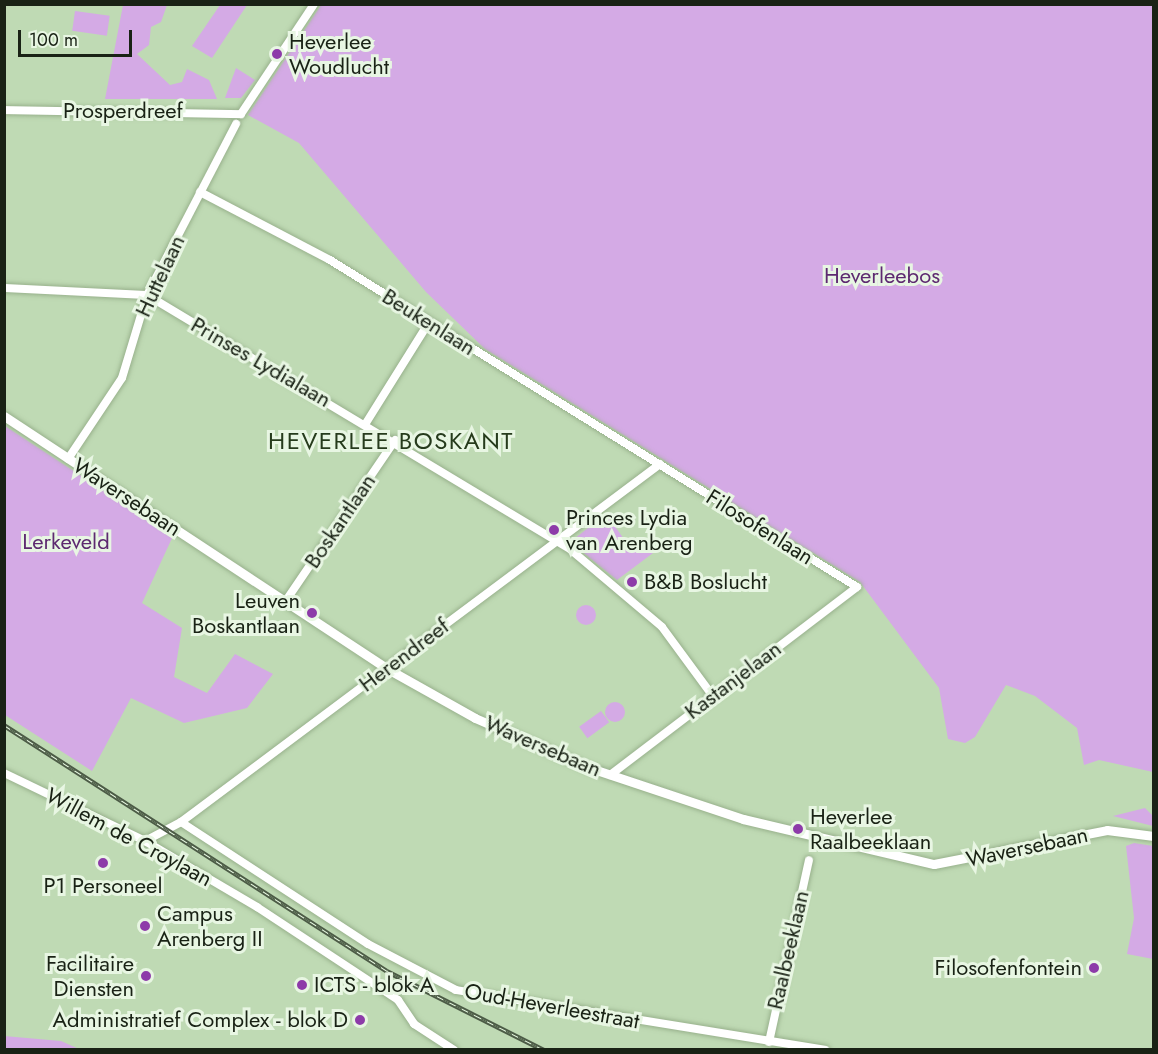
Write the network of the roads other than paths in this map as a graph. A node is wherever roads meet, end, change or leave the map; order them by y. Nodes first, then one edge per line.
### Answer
1 (314, 4) edge
2 (4, 110) edge
3 (236, 124) dead end
4 (200, 192) junction
5 (4, 288) edge
6 (147, 295) junction
7 (429, 322) junction
8 (4, 416) edge
9 (366, 423) junction
10 (395, 440) junction
11 (68, 459) junction
12 (658, 464) junction
13 (558, 542) junction
14 (857, 586) joint
15 (285, 602) junction
16 (386, 668) junction
17 (712, 695) junction
18 (4, 773) edge
19 (610, 775) junction
20 (181, 822) junction
21 (1154, 836) edge
22 (145, 841) junction
23 (809, 860) dead end
24 (769, 1041) junction
25 (454, 1050) edge
26 (825, 1050) edge

1 - 2 street, Prosperdreef
3 - 4 street, Huttelaan
4 - 6 street, Huttelaan
4 - 7 street, Beukenlaan
5 - 6 street, Prinses Lydialaan
6 - 9 street, Prinses Lydialaan
6 - 11 street, Huttelaan
7 - 9 street
7 - 12 street, Beukenlaan
8 - 11 street, Waversebaan
9 - 10 street, Prinses Lydialaan
10 - 13 street, Prinses Lydialaan
10 - 15 street, Boskantlaan
11 - 15 street, Waversebaan
12 - 13 street, Herendreef
12 - 14 street, Filosofenlaan
13 - 16 street, Herendreef
13 - 17 street, Prinses Lydialaan
14 - 17 street, Kastanjelaan
15 - 16 street, Waversebaan
16 - 19 street, Waversebaan
16 - 20 street, Herendreef
17 - 19 street, Kastanjelaan
18 - 22 street, Willem de Croylaan
19 - 21 street, Waversebaan
20 - 22 street, Herendreef
20 - 24 street, Oud-Heverleestraat
22 - 25 street, Willem de Croylaan
23 - 24 street, Raalbeeklaan
24 - 26 street, Oud-Heverleestraat

